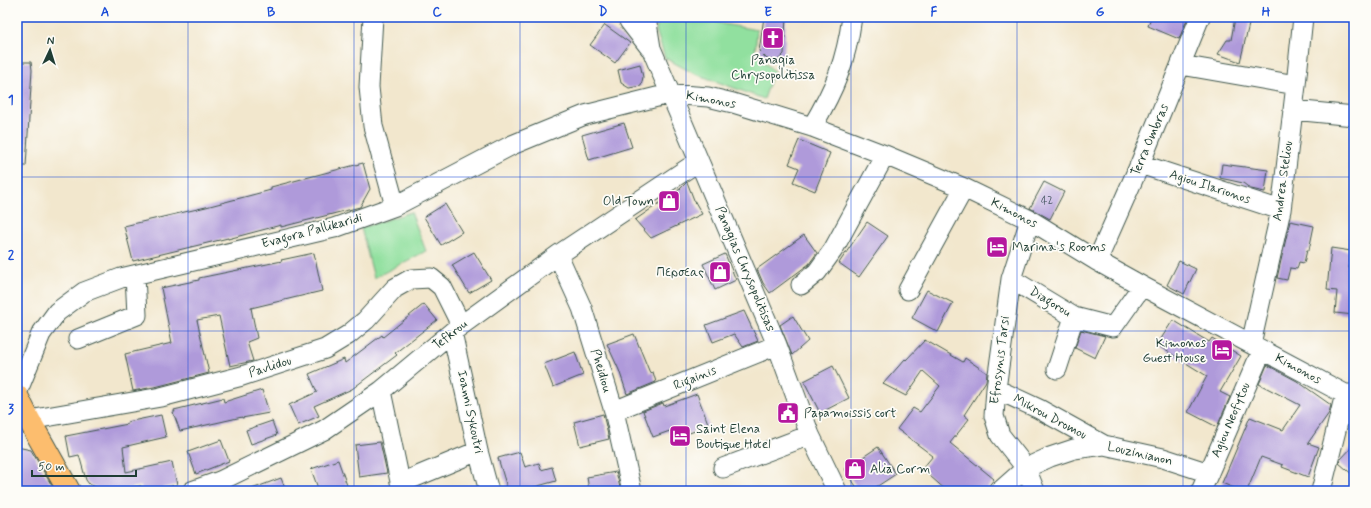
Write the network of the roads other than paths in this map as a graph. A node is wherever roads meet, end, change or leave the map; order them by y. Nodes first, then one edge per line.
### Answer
1 (373, 17) edge
2 (852, 17) edge
3 (1200, 17) edge
4 (1303, 17) edge
5 (636, 18) edge
6 (1181, 65) junction
7 (1296, 85) junction
8 (669, 94) junction
9 (1293, 110) junction
10 (1354, 116) edge
11 (812, 126) junction
12 (885, 155) junction
13 (699, 161) junction
14 (1140, 164) junction
15 (964, 188) junction
16 (395, 206) junction
17 (1281, 210) junction
18 (1030, 220) junction
19 (558, 255) junction
20 (1097, 261) junction
21 (135, 274) junction
22 (1011, 279) junction
23 (801, 285) dead end
24 (1142, 286) junction
25 (908, 290) dead end
26 (1074, 317) junction
27 (457, 329) junction
28 (78, 339) dead end
29 (777, 345) junction
30 (1256, 347) junction
31 (1057, 369) dead end
32 (996, 389) junction
33 (382, 391) junction
34 (17, 394) edge
35 (1351, 397) edge
36 (614, 411) junction
37 (29, 420) junction
38 (810, 435) junction
39 (1104, 445) junction
40 (478, 451) junction
41 (723, 468) dead end
42 (1026, 468) junction
43 (1209, 473) junction
44 (402, 487) edge
45 (69, 491) edge
46 (192, 491) edge
47 (489, 491) edge
48 (632, 491) edge
49 (837, 491) edge
50 (1000, 491) edge
51 (1035, 491) edge
52 (1201, 491) edge
53 (1321, 491) edge

1 - 16 street
2 - 11 street
3 - 6 street, Terra Ombras
4 - 7 street, Andrea Steliou
5 - 8 street, Panagias Chrysopolitisas
6 - 7 street
6 - 14 street, Terra Ombras
7 - 9 street, Andrea Steliou
8 - 11 street, Kimonos
8 - 13 street, Panagias Chrysopolitisas
8 - 16 street, Evagora Pallikaridi
9 - 10 street
9 - 17 street, Andrea Steliou
11 - 12 street, Kimonos
12 - 15 street, Kimonos
12 - 23 street
13 - 19 street, Tefkrou
13 - 29 street, Panagias Chrysopolitisas
14 - 17 street, Agiou Ilarionos
14 - 20 street, Terra Ombras
15 - 18 street, Kimonos
15 - 25 street
16 - 21 street, Evagora Pallikaridi
17 - 30 street, Andrea Steliou
18 - 20 street, Kimonos
18 - 22 street, Efrosynis Tarsi
19 - 27 street, Tefkrou
19 - 36 street, Pheidiou
20 - 24 street, Kimonos
21 - 28 street
21 - 34 street, Evagora Pallikaridi
22 - 26 street, Diagorou
22 - 32 street, Efrosynis Tarsi
24 - 26 street, Diagorou
24 - 30 street, Kimonos
26 - 31 street
27 - 33 street, Tefkrou
27 - 37 street, Pavlidou
27 - 40 street, Ioanni Sykoutri
29 - 36 street, Rigainis
29 - 38 street, Panagias Chrysopolitisas
30 - 35 street, Kimonos
30 - 43 street, Agiou Neofytou
32 - 39 street, Mikrou Dromou
32 - 42 street, Efrosynis Tarsi
33 - 44 street
33 - 46 street, Tefkrou
34 - 37 main road
35 - 53 street
36 - 48 street, Pheidiou
37 - 45 main road
38 - 41 street
38 - 49 street, Panagias Chrysopolitisas
39 - 42 street, Louzinianon
39 - 43 street, Louzinianon
40 - 44 street
40 - 47 street, Ioanni Sykoutri
42 - 50 street, Louzinianon
42 - 51 street, Efrosynis Tarsi
43 - 52 street, Agiou Neofytou

